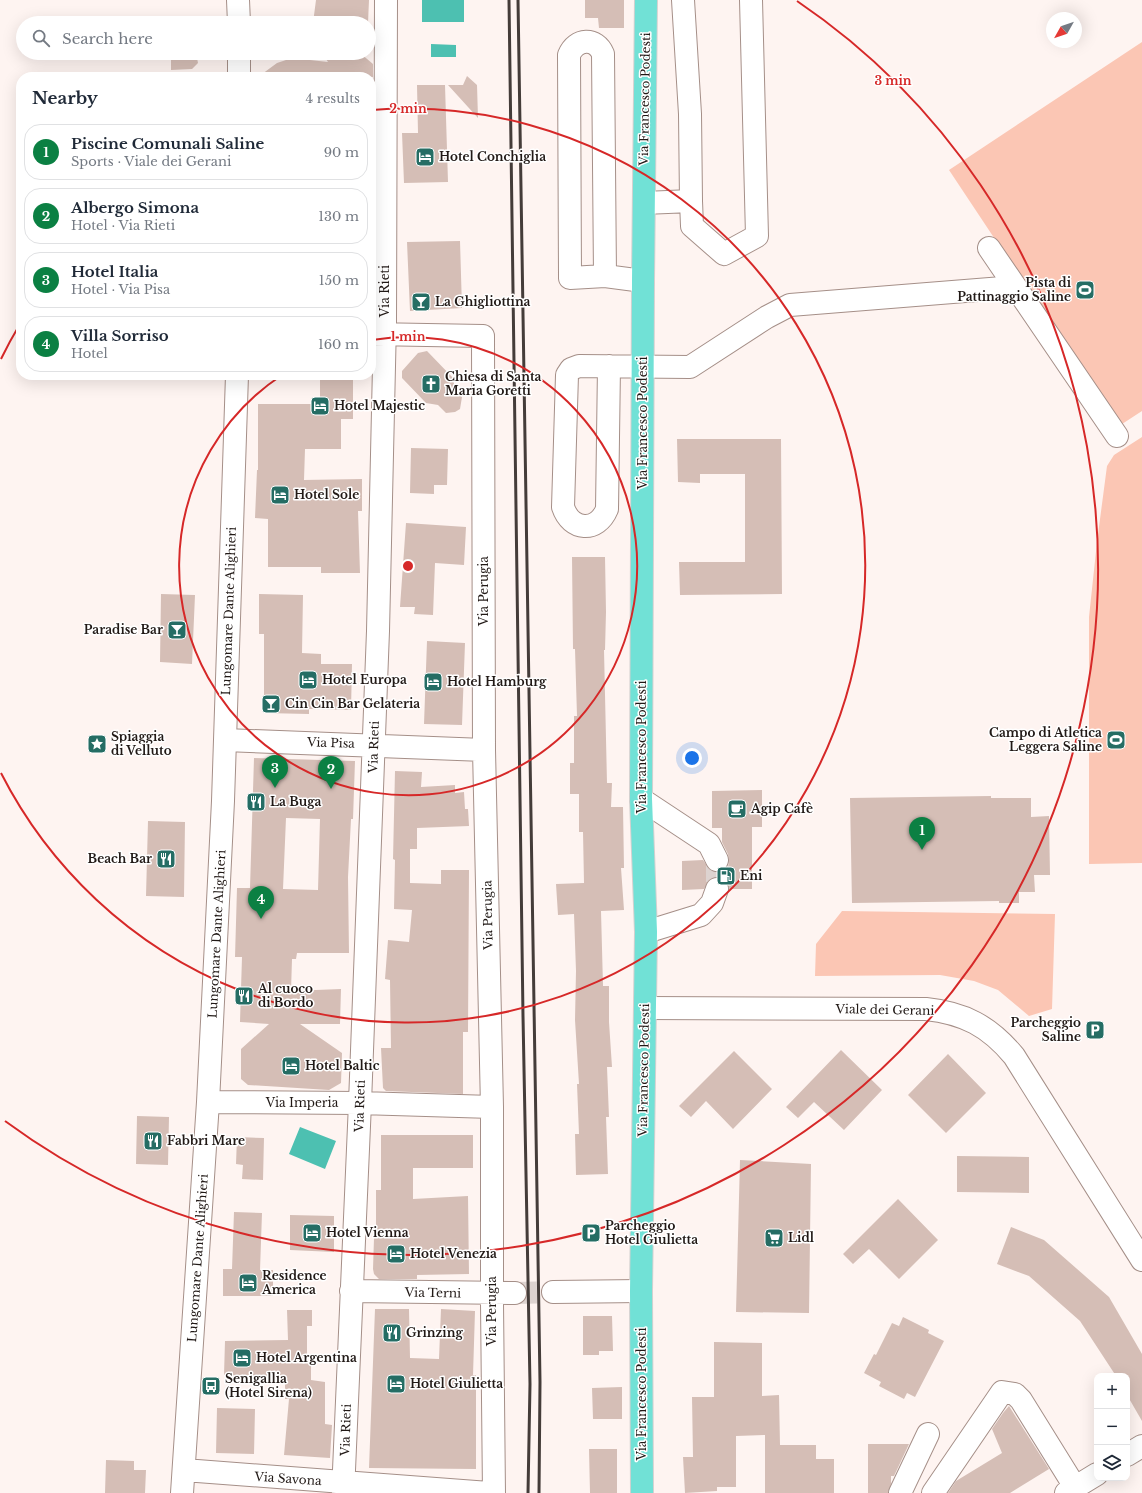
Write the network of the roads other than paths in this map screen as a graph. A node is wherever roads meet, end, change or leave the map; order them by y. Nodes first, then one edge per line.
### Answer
1 (238, 0) edge
2 (386, 0) edge
3 (646, 0) edge
4 (684, 0) edge
5 (751, 0) edge
6 (239, 16) edge
7 (239, 60) edge
8 (239, 72) edge
9 (691, 201) junction
10 (644, 203) junction
11 (989, 248) dead end
12 (605, 276) junction
13 (643, 281) junction
14 (1015, 287) junction
15 (377, 334) edge
16 (609, 366) junction
17 (643, 367) junction
18 (237, 380) edge
19 (1117, 436) dead end
20 (225, 740) junction
21 (374, 745) junction
22 (484, 750) junction
23 (641, 799) junction
24 (716, 860) tunnel mouth
25 (717, 889) tunnel mouth
26 (646, 932) junction
27 (645, 1008) junction
28 (208, 1102) junction
29 (360, 1103) junction
30 (492, 1107) junction
31 (1142, 1260) edge
32 (351, 1291) junction
33 (641, 1291) junction
34 (553, 1292) tunnel mouth
35 (492, 1293) junction
36 (515, 1293) tunnel mouth
37 (928, 1434) dead end
38 (1142, 1446) edge
39 (1130, 1453) edge
40 (184, 1470) junction
41 (1094, 1476) edge
42 (343, 1488) edge
43 (1070, 1491) edge
44 (182, 1493) edge
45 (489, 1493) edge
46 (494, 1493) edge
47 (642, 1493) edge
48 (900, 1493) edge
49 (934, 1493) edge

1 - 6 street
2 - 15 street, Via Rieti
3 - 10 main road, Via Francesco Podesti
4 - 9 street
5 - 9 street
7 - 8 street
9 - 10 street
10 - 13 main road, Via Francesco Podesti
11 - 14 street
12 - 12 street
12 - 13 street
13 - 17 main road, Via Francesco Podesti
14 - 17 street
14 - 19 street
15 - 21 street, Via Rieti
15 - 22 street, Via Perugia
16 - 16 street
16 - 17 street
17 - 23 main road, Via Francesco Podesti
18 - 20 street, Lungomare Dante Alighieri
20 - 21 street, Via Pisa
20 - 28 street, Lungomare Dante Alighieri
21 - 22 street, Via Pisa
21 - 29 street, Via Rieti
22 - 30 street, Via Perugia
23 - 24 street
23 - 26 main road, Via Francesco Podesti
25 - 26 street
26 - 27 main road, Via Francesco Podesti
27 - 31 street, Viale dei Gerani
27 - 33 main road, Via Francesco Podesti
28 - 29 street, Via Imperia
28 - 40 street, Lungomare Dante Alighieri
29 - 30 street, Via Imperia
29 - 32 street, Via Rieti
30 - 35 street, Via Perugia
32 - 35 street, Via Terni
32 - 42 street, Via Rieti
33 - 34 street
33 - 47 main road, Via Francesco Podesti
35 - 36 street, Via Terni
35 - 46 street, Via Perugia
37 - 48 street
38 - 39 street
40 - 42 street, Via Savona
40 - 44 street, Lungomare Dante Alighieri
41 - 43 street
42 - 45 street, Via Savona
43 - 49 street

